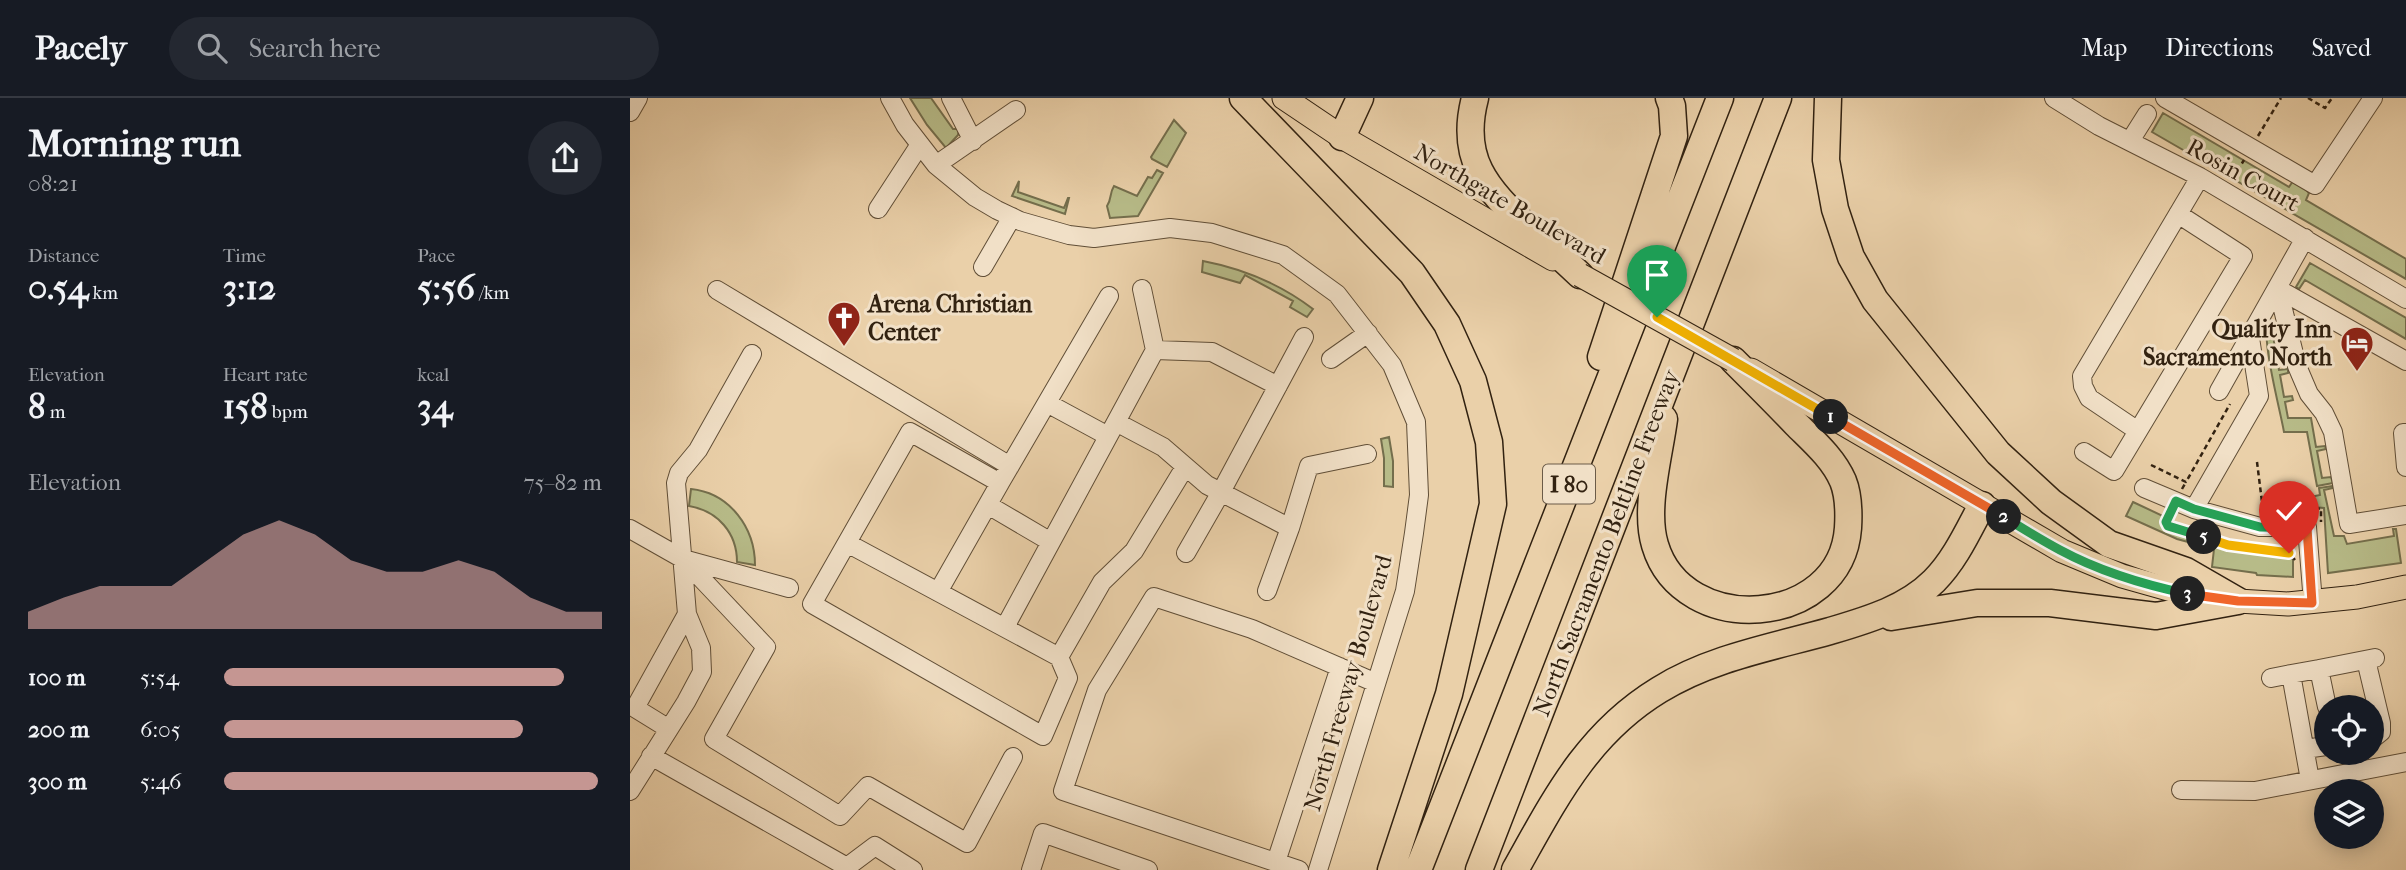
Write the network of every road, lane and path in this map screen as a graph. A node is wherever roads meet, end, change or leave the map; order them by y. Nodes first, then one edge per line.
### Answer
1 (638, 98) edge
2 (890, 98) edge
3 (951, 98) edge
4 (1243, 98) edge
5 (1284, 98) edge
6 (1360, 98) edge
7 (1475, 98) edge
8 (1669, 98) edge
9 (1720, 98) edge
10 (1778, 98) edge
11 (1828, 98) edge
12 (2054, 98) edge
13 (2165, 98) edge
14 (2308, 98) edge
15 (2332, 98) edge
16 (2373, 98) edge
17 (1016, 110) dead end
18 (630, 112) edge
19 (2147, 114) dead end
20 (1342, 137) junction
21 (973, 141) junction
22 (2130, 141) junction
23 (919, 146) junction
24 (936, 165) junction
25 (2200, 177) junction
26 (878, 209) dead end
27 (2178, 214) junction
28 (1012, 217) junction
29 (2305, 238) junction
30 (983, 267) dead end
31 (1580, 275) junction
32 (1142, 289) dead end
33 (2278, 289) junction
34 (716, 290) dead end
35 (1109, 296) dead end
36 (2406, 299) edge
37 (1368, 333) junction
38 (1304, 337) dead end
39 (2249, 338) junction
40 (1155, 350) junction
41 (752, 354) dead end
42 (1331, 359) dead end
43 (1733, 360) junction
44 (2406, 360) edge
45 (1671, 374) junction
46 (1278, 386) junction
47 (2224, 397) joint
48 (1047, 402) junction
49 (1112, 429) junction
50 (2138, 431) junction
51 (2406, 433) edge
52 (958, 435) junction
53 (2084, 452) dead end
54 (948, 454) junction
55 (1367, 454) dead end
56 (2257, 462) dead end
57 (2151, 465) dead end
58 (1010, 466) junction
59 (1185, 467) junction
60 (2406, 467) edge
61 (2186, 482) junction
62 (1000, 483) junction
63 (2144, 488) dead end
64 (1221, 492) junction
65 (2176, 501) junction
66 (988, 505) junction
67 (1982, 505) junction
68 (2194, 509) junction
69 (2320, 509) dead end
70 (2406, 515) edge
71 (1290, 528) junction
72 (630, 529) edge
73 (1051, 542) junction
74 (847, 543) junction
75 (1186, 553) dead end
76 (684, 559) junction
77 (2295, 569) dead end
78 (2406, 587) edge
79 (789, 588) dead end
80 (1267, 590) dead end
81 (938, 592) junction
82 (2238, 601) junction
83 (2312, 603) junction
84 (687, 614) junction
85 (1861, 622) junction
86 (1005, 627) junction
87 (1508, 639) junction
88 (1059, 657) junction
89 (1340, 667) junction
90 (2319, 669) junction
91 (2291, 674) junction
92 (2271, 678) dead end
93 (1376, 683) junction
94 (2324, 695) edge
95 (2374, 695) edge
96 (669, 729) junction
97 (2314, 748) edge
98 (2305, 749) junction
99 (651, 756) junction
100 (1013, 757) dead end
101 (2406, 762) edge
102 (2310, 780) junction
103 (633, 782) edge
104 (2181, 790) dead end
105 (1276, 862) junction
106 (913, 870) edge
107 (1031, 870) edge
108 (1148, 870) edge
109 (1299, 870) edge
110 (1318, 870) edge
111 (1391, 870) edge
112 (1418, 870) edge
113 (1479, 870) edge
114 (1515, 870) edge

1 - 18 street
2 - 23 street, North Freeway Boulevard
3 - 21 street
4 - 111 highway
5 - 20 main road, Northgate Boulevard
6 - 20 highway
7 - 31 highway
8 - 87 highway
9 - 87 highway, I 80
10 - 45 highway, North Sacramento Beltline Freeway / I 80
11 - 82 highway
12 - 22 street, Rosin Court
13 - 16 street
14 - 15 path
17 - 21 street
19 - 22 street
20 - 31 main road, Northgate Boulevard
21 - 24 street
22 - 25 street, Rosin Court
23 - 24 street, North Freeway Boulevard
23 - 26 street
24 - 28 street, North Freeway Boulevard
25 - 27 street
25 - 29 street, Rosin Court
27 - 50 street
27 - 50 street
28 - 30 street
28 - 37 street, North Freeway Boulevard
29 - 33 street
29 - 36 street, Rosin Court
31 - 43 main road, Northgate Boulevard, bridge
32 - 40 street
33 - 39 street
33 - 44 street
33 - 70 street
34 - 52 street
35 - 48 street
37 - 42 street
37 - 93 street, North Freeway Boulevard
38 - 46 street
39 - 47 street
39 - 68 street
40 - 46 street
40 - 49 street
41 - 76 street
43 - 45 highway
43 - 67 main road, Northgate Boulevard
45 - 113 highway, North Sacramento Beltline Freeway / I 80
46 - 64 street
47 - 61 path
48 - 49 street
48 - 58 street
49 - 59 street
49 - 73 street
50 - 53 street
51 - 60 street
52 - 54 street
52 - 58 street
54 - 62 street
54 - 74 street
55 - 71 street
56 - 69 path
57 - 61 path
58 - 62 street
59 - 64 street
59 - 88 street
61 - 65 path
62 - 66 street
63 - 65 street
64 - 71 street
64 - 75 street
65 - 68 street
65 - 77 path
66 - 73 street
66 - 81 street
67 - 82 main road, Northgate Boulevard
67 - 85 highway
68 - 83 street
71 - 80 street
72 - 76 street
73 - 86 street
74 - 81 street
74 - 88 street
76 - 79 street
76 - 84 street
76 - 100 street
78 - 83 main road, Northgate Boulevard
81 - 86 street
82 - 83 main road, Northgate Boulevard
82 - 85 highway
84 - 96 street
84 - 96 street
85 - 114 highway
86 - 88 street
87 - 112 highway, I 80
89 - 93 street
89 - 105 street
89 - 105 street
90 - 91 street
90 - 94 street
90 - 95 street
91 - 92 street
91 - 98 street
93 - 110 street, North Freeway Boulevard
96 - 99 street
97 - 98 street
98 - 102 street
99 - 103 street
99 - 106 street
101 - 102 street
102 - 104 street
105 - 109 street
107 - 108 street

